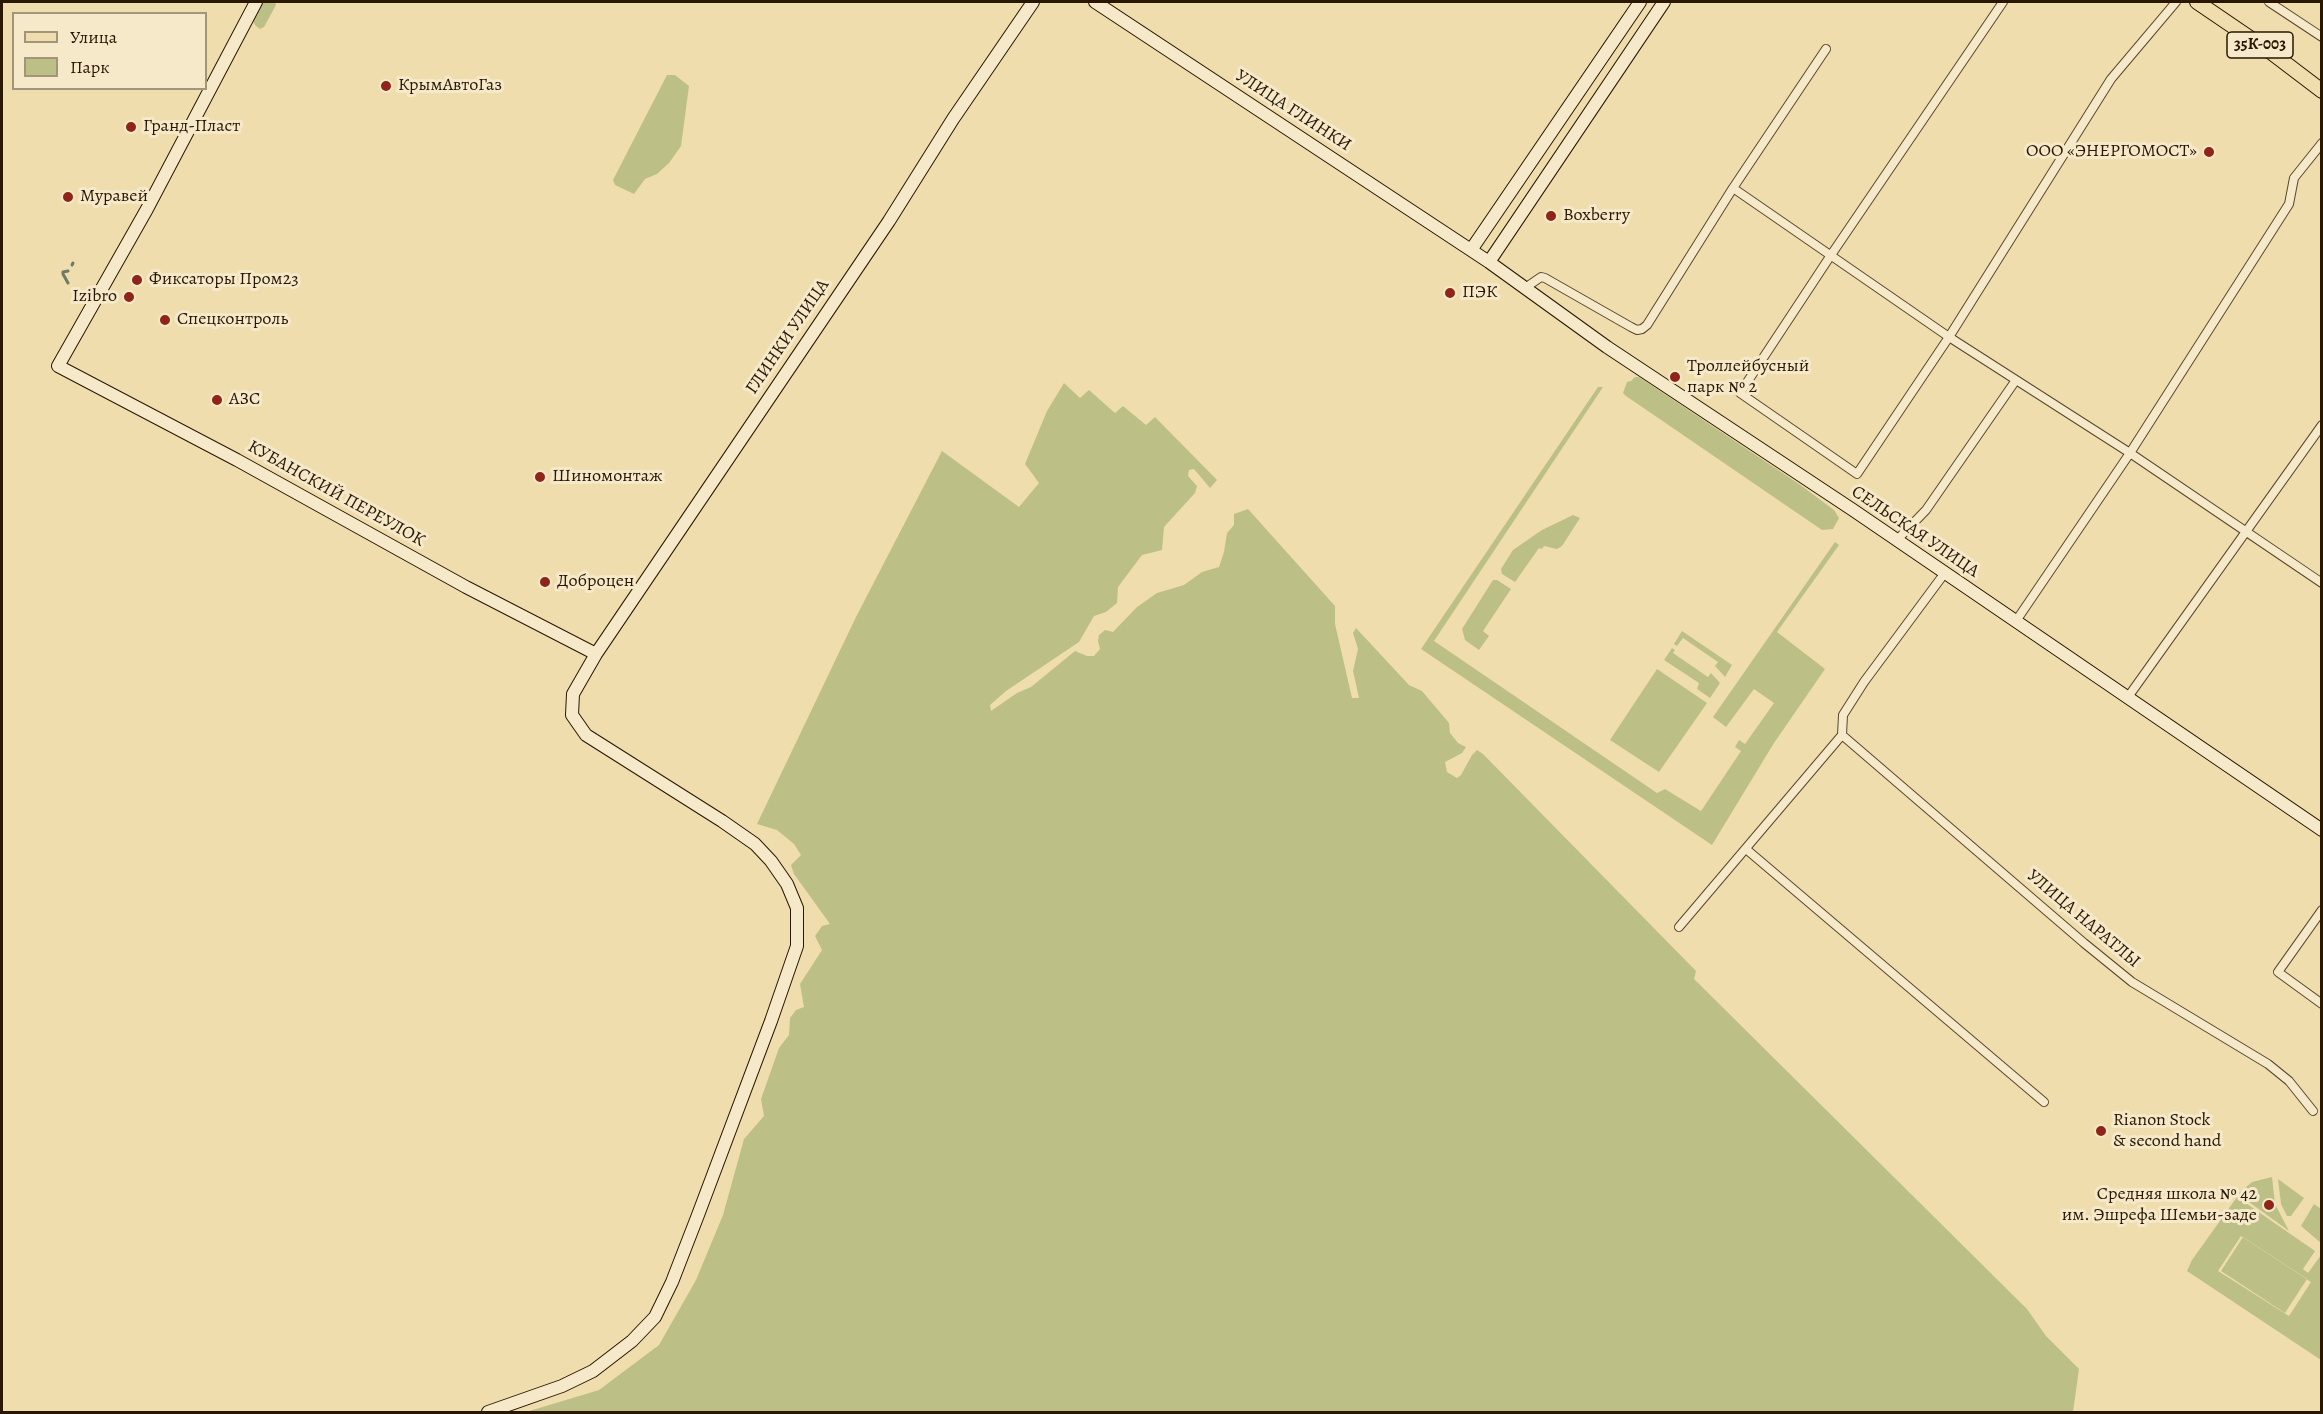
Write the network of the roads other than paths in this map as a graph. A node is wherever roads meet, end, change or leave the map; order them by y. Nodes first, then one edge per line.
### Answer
1 (256, 2) edge
2 (1033, 2) edge
3 (1095, 2) edge
4 (1640, 2) edge
5 (1664, 2) edge
6 (2003, 2) edge
7 (2176, 2) edge
8 (2197, 2) edge
9 (2269, 2) edge
10 (2322, 37) edge
11 (1826, 49) dead end
12 (2322, 91) edge
13 (2322, 143) edge
14 (1732, 188) junction
15 (1471, 250) junction
16 (1831, 255) junction
17 (1489, 262) junction
18 (1525, 288) junction
19 (1949, 337) junction
20 (2016, 380) junction
21 (2321, 427) edge
22 (2130, 453) junction
23 (2246, 533) junction
24 (1896, 541) junction
25 (1944, 574) junction
26 (2322, 583) edge
27 (2016, 621) junction
28 (596, 654) junction
29 (2128, 697) junction
30 (1842, 735) junction
31 (2322, 830) edge
32 (1746, 849) junction
33 (2322, 910) edge
34 (1679, 927) dead end
35 (2322, 1005) edge
36 (2044, 1102) dead end
37 (2313, 1111) dead end
38 (489, 1413) edge

1 - 28 main road, КУБАНСКИЙ ПЕРЕУЛОК
2 - 28 main road, ГЛИНКИ УЛИЦА
3 - 15 main road, УЛИЦА ГЛИНКИ
4 - 15 main road
5 - 17 main road
6 - 16 street
7 - 19 street
8 - 12 main road, 35К-003
9 - 10 street
11 - 14 street
13 - 22 street
14 - 16 street
14 - 18 street
15 - 17 main road, УЛИЦА ГЛИНКИ
16 - 19 street
16 - 19 street
17 - 18 main road, СЕЛЬСКАЯ УЛИЦА
18 - 24 main road, СЕЛЬСКАЯ УЛИЦА
19 - 20 street
20 - 22 street
20 - 24 street
21 - 23 street
22 - 23 street
22 - 27 street
23 - 26 street
23 - 29 street
24 - 25 main road, СЕЛЬСКАЯ УЛИЦА
25 - 27 main road, СЕЛЬСКАЯ УЛИЦА
25 - 30 street
27 - 29 main road, СЕЛЬСКАЯ УЛИЦА
28 - 38 main road, ГЛИНКИ УЛИЦА
29 - 31 main road, СЕЛЬСКАЯ УЛИЦА
30 - 32 street
30 - 37 street, УЛИЦА НАРАТЛЫ
32 - 34 street
32 - 36 street
33 - 35 street

